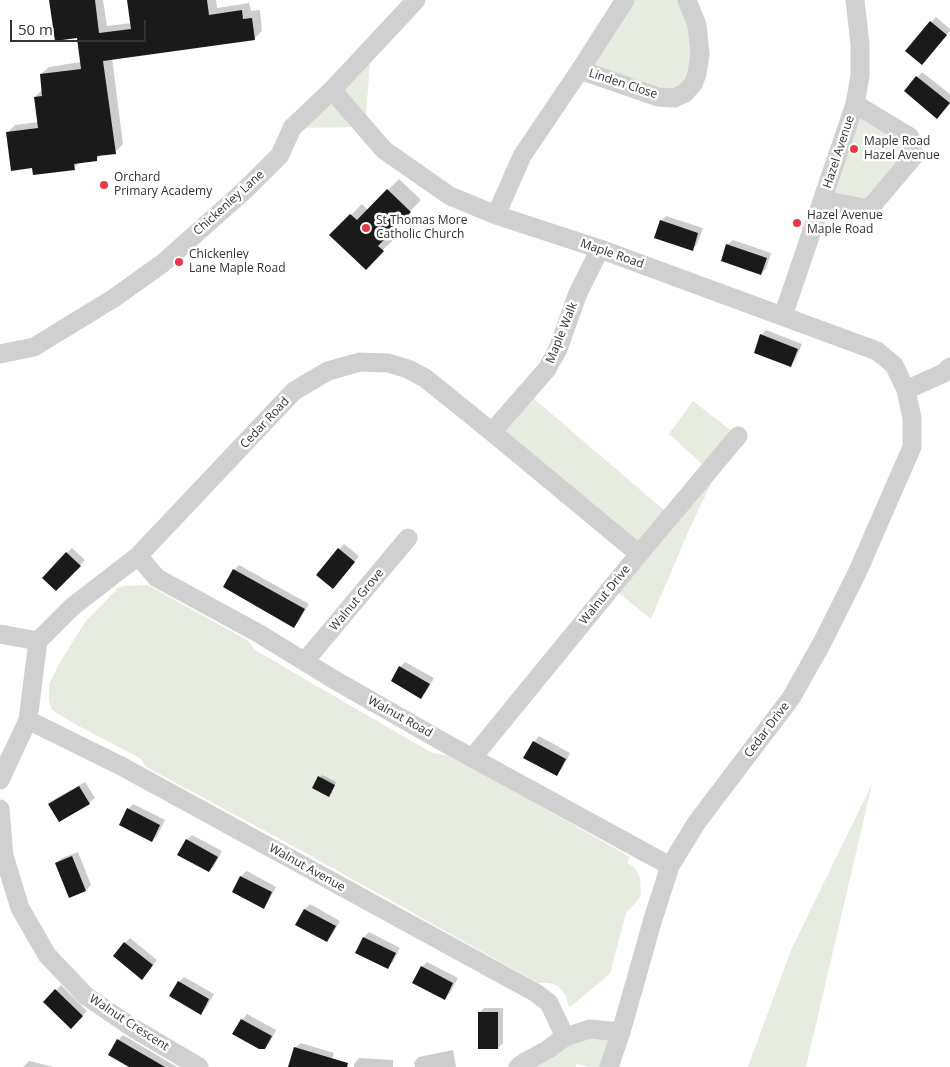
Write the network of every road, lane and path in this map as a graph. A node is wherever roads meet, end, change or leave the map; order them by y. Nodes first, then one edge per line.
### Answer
1 (416, 0) edge
2 (625, 0) edge
3 (686, 0) edge
4 (854, 0) edge
5 (580, 70) junction
6 (332, 90) junction
7 (855, 104) junction
8 (823, 200) junction
9 (496, 215) junction
10 (600, 248) junction
11 (783, 316) junction
12 (0, 354) edge
13 (950, 367) edge
14 (906, 390) junction
15 (492, 432) junction
16 (738, 436) dead end
17 (408, 538) dead end
18 (639, 554) junction
19 (138, 556) junction
20 (0, 634) edge
21 (38, 641) junction
22 (305, 661) junction
23 (28, 720) junction
24 (473, 757) junction
25 (0, 780) edge
26 (0, 809) edge
27 (670, 866) junction
28 (621, 1032) junction
29 (565, 1037) junction
30 (199, 1067) edge
31 (518, 1067) edge
32 (609, 1067) edge

1 - 6 street, Chickenley Lane
2 - 5 street, Linden Close
3 - 5 street, Linden Close
4 - 7 street, Hazel Avenue
5 - 9 street, Linden Close
6 - 9 street, Maple Road
6 - 12 street, Chickenley Lane
7 - 8 street, Hazel Avenue
7 - 8 street, Hazel Avenue
8 - 11 street, Hazel Avenue
9 - 10 street, Maple Road
10 - 11 street, Maple Road
10 - 15 street, Maple Walk
11 - 14 street, Maple Road
13 - 14 street
14 - 27 street, Cedar Drive
15 - 18 street, Cedar Road
15 - 19 street, Cedar Road
16 - 18 street, Walnut Drive
17 - 22 street, Walnut Grove
18 - 24 street, Walnut Drive
19 - 21 street, Cedar Road
19 - 22 street, Walnut Road
20 - 21 street
21 - 23 street
22 - 24 street, Walnut Road
23 - 25 street
23 - 29 street, Walnut Avenue
24 - 27 street, Walnut Road
26 - 30 street, Walnut Crescent
27 - 28 street, Cedar Drive
28 - 29 street
28 - 32 street, Cedar Drive
29 - 31 street

